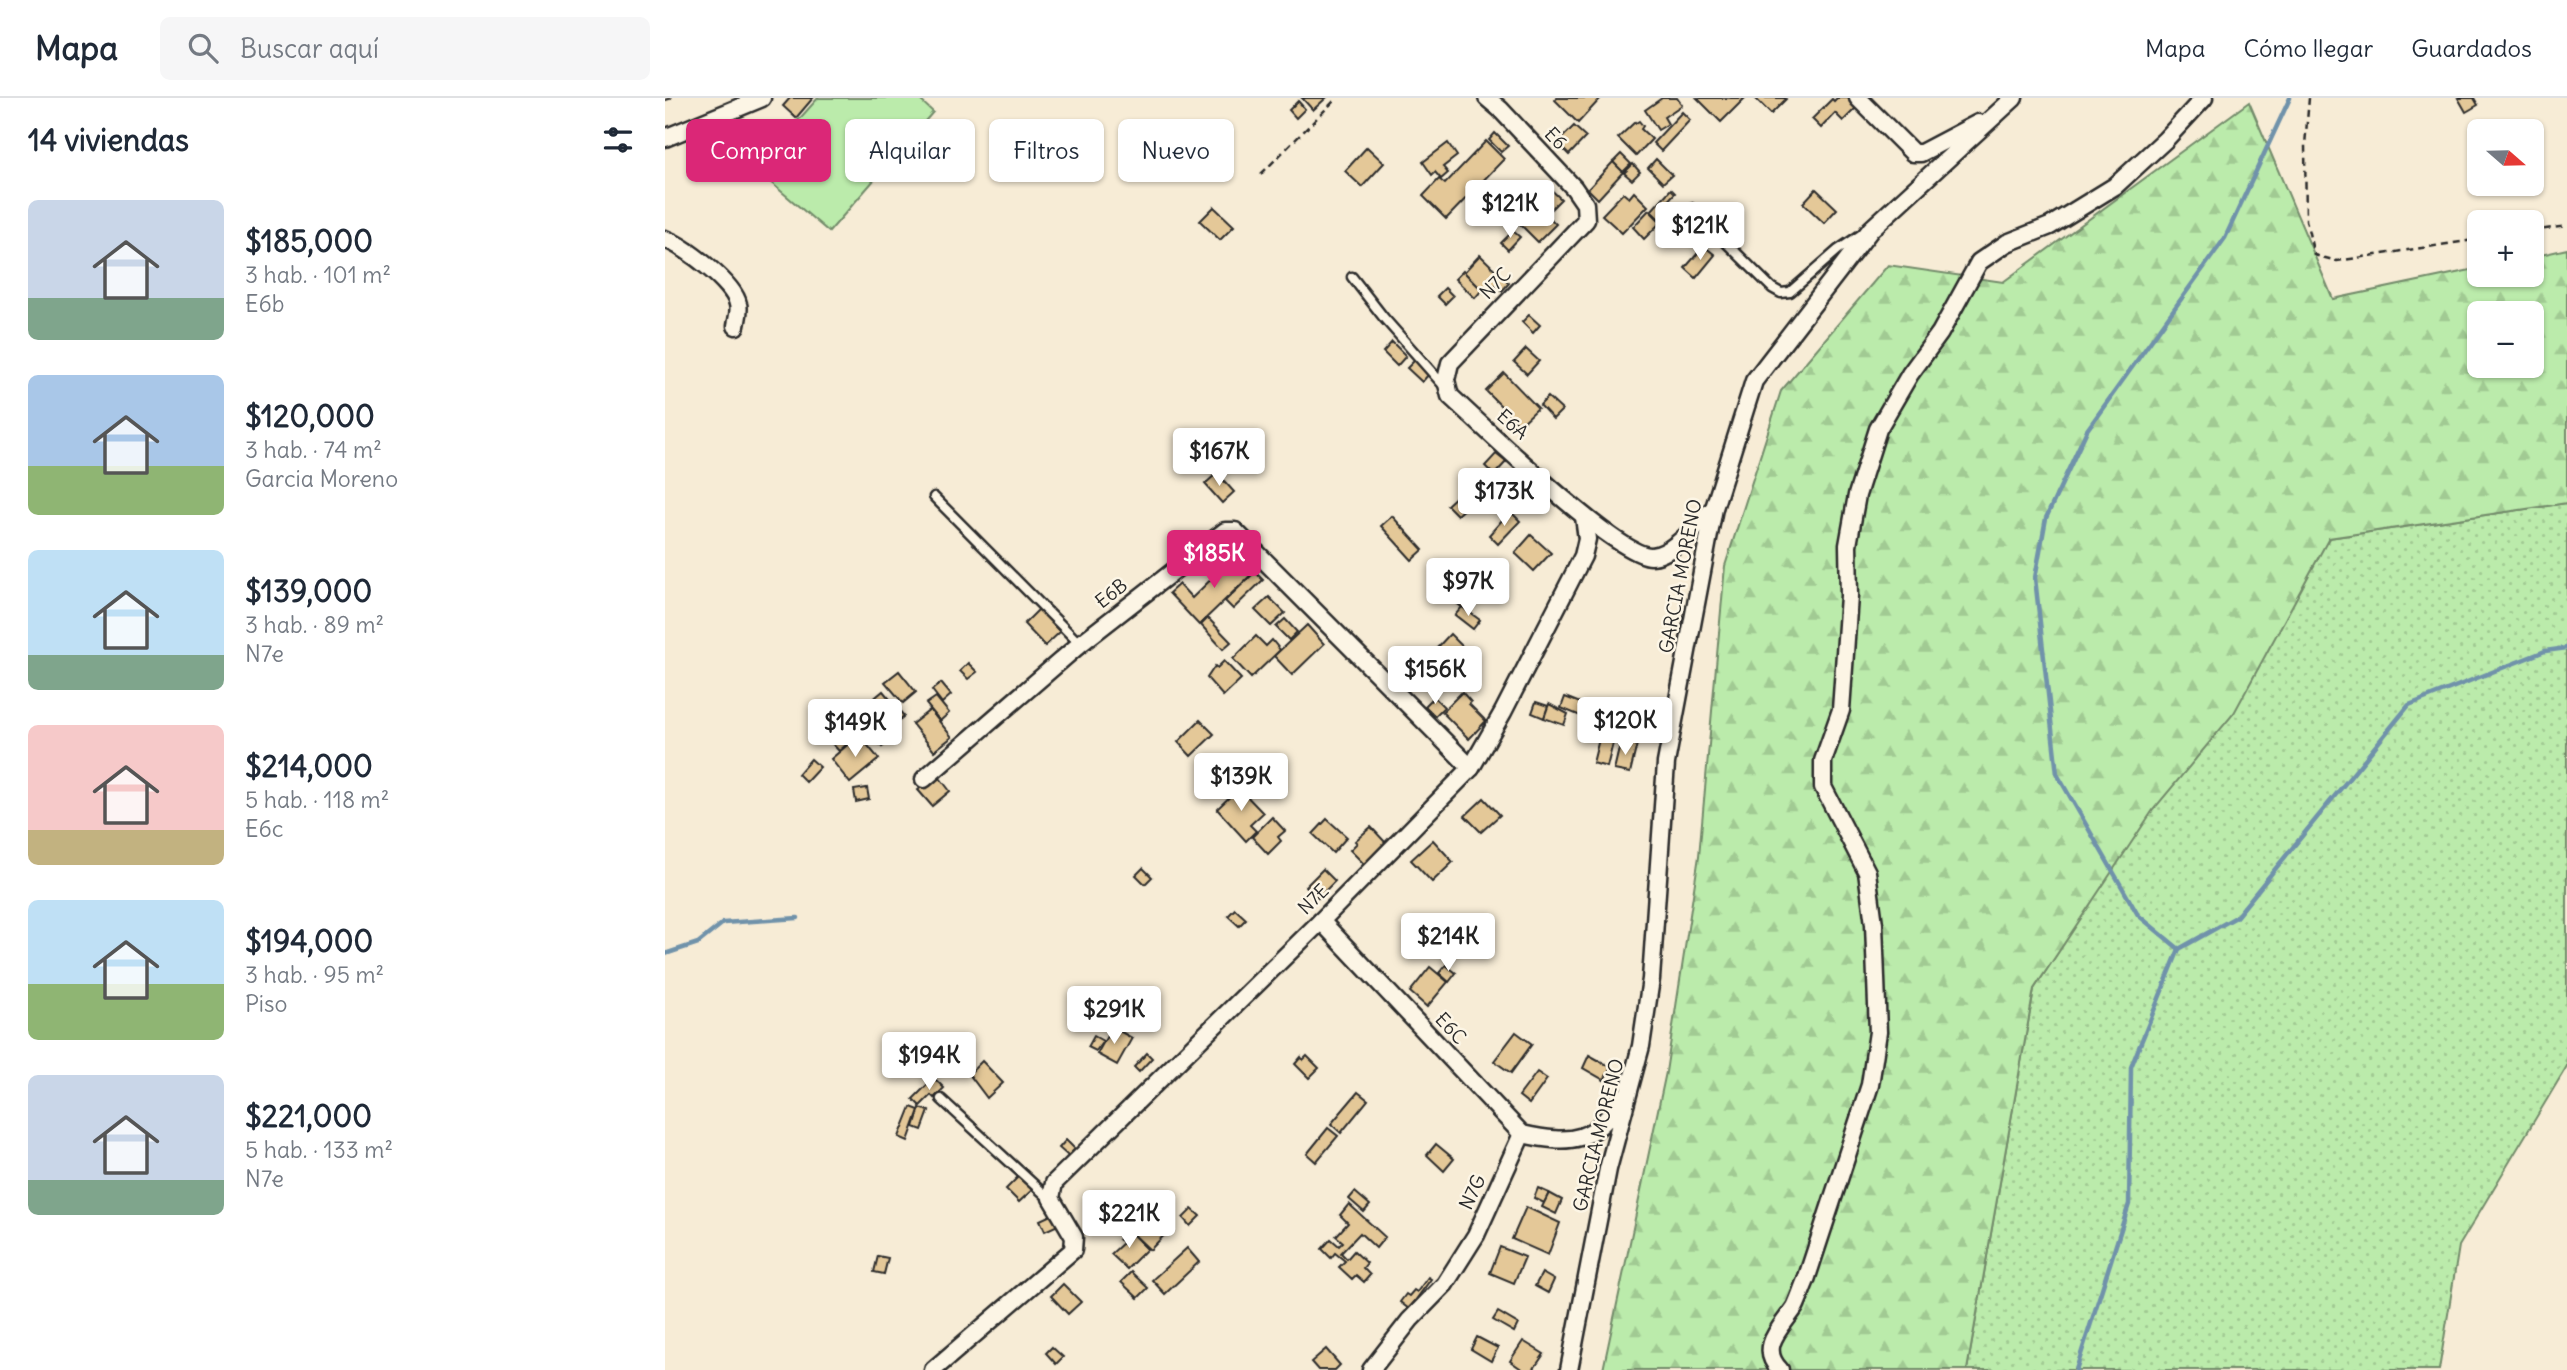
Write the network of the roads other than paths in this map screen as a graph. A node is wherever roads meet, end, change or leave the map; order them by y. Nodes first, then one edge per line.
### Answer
1 (762, 98) edge
2 (1487, 98) edge
3 (1858, 98) edge
4 (2014, 98) edge
5 (2204, 98) edge
6 (1505, 103) edge
7 (1990, 118) junction
8 (665, 138) edge
9 (1691, 208) dead end
10 (1587, 212) joint
11 (1871, 229) junction
12 (665, 239) edge
13 (1352, 277) dead end
14 (736, 326) dead end
15 (1447, 389) junction
16 (934, 497) dead end
17 (1714, 508) junction
18 (1584, 517) junction
19 (1080, 644) junction
20 (1471, 768) junction
21 (924, 779) dead end
22 (1321, 921) junction
23 (1631, 1084) junction
24 (941, 1099) dead end
25 (1522, 1133) junction
26 (1053, 1203) junction
27 (933, 1370) edge
28 (1371, 1370) edge
29 (1569, 1370) edge
30 (1780, 1370) edge

1 - 8 street
2 - 6 street, E6
3 - 7 street
4 - 7 street, GARCIA MORENO
5 - 30 street
6 - 10 street, E6
7 - 11 street, GARCIA MORENO
9 - 11 lane
10 - 15 street, N7C
11 - 17 street, GARCIA MORENO
12 - 14 street
13 - 15 lane
15 - 18 street, E6A
16 - 19 lane
17 - 18 street
17 - 23 street, GARCIA MORENO
18 - 20 street, N7E
19 - 20 street, E6B
19 - 21 street, E6B
20 - 22 street, N7E
22 - 25 street, E6C
22 - 26 street, N7E
23 - 25 street
23 - 29 street, GARCIA MORENO
24 - 26 lane
25 - 28 street, N7G
26 - 27 street

